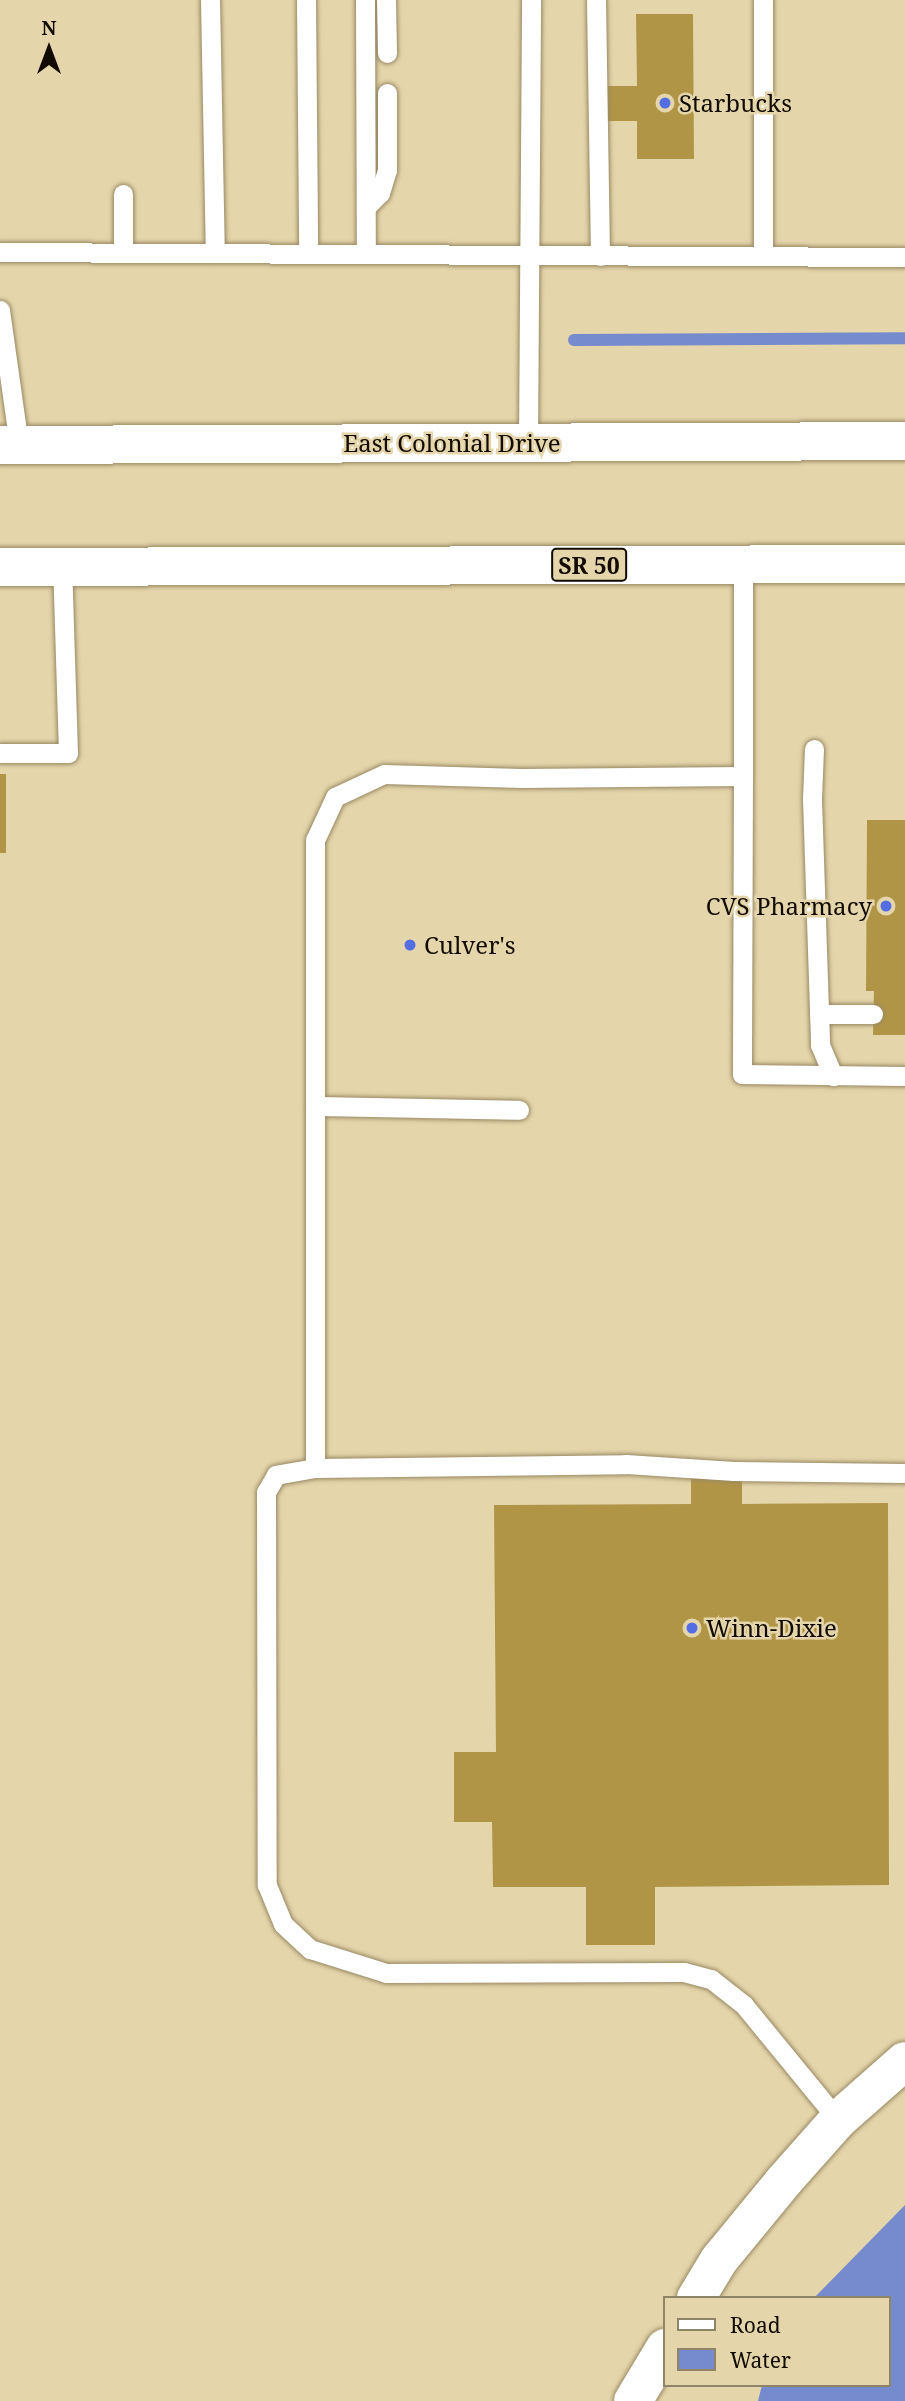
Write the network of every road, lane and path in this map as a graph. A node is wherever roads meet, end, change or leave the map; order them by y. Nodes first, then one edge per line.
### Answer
1 (210, 0) edge
2 (306, 0) edge
3 (365, 0) edge
4 (386, 0) edge
5 (531, 0) edge
6 (596, 0) edge
7 (763, 0) edge
8 (387, 53) dead end
9 (387, 93) dead end
10 (123, 194) dead end
11 (366, 207) junction
12 (0, 252) edge
13 (123, 252) junction
14 (215, 253) junction
15 (308, 253) junction
16 (366, 254) junction
17 (600, 256) junction
18 (764, 256) junction
19 (527, 257) junction
20 (905, 257) edge
21 (0, 310) edge
22 (905, 441) edge
23 (528, 442) junction
24 (9, 445) edge
25 (743, 564) junction
26 (905, 564) edge
27 (62, 567) junction
28 (0, 568) edge
29 (814, 749) dead end
30 (0, 753) edge
31 (743, 776) junction
32 (819, 1014) junction
33 (873, 1014) dead end
34 (833, 1076) junction
35 (905, 1076) edge
36 (314, 1107) junction
37 (519, 1110) dead end
38 (314, 1468) junction
39 (905, 1473) edge
40 (905, 2061) edge
41 (838, 2120) junction
42 (697, 2296) edge
43 (664, 2350) edge
44 (633, 2401) edge

1 - 14 lane
2 - 15 lane
3 - 11 lane
4 - 8 lane
5 - 19 lane
6 - 17 lane
7 - 18 lane
9 - 11 lane
10 - 13 lane
11 - 16 lane
12 - 13 lane
13 - 14 lane
14 - 15 lane
15 - 16 lane
16 - 19 lane
17 - 18 lane
17 - 19 lane
18 - 20 lane
19 - 23 lane
21 - 24 lane
22 - 23 main road, East Colonial Drive
23 - 24 main road, East Colonial Drive
25 - 26 main road, SR 50
25 - 27 main road, SR 50
25 - 31 lane
27 - 28 main road, SR 50
27 - 30 lane
29 - 32 lane
31 - 34 lane
31 - 36 lane
32 - 33 lane
32 - 34 lane
34 - 35 lane
36 - 37 lane
36 - 38 lane
38 - 39 lane
38 - 41 lane
40 - 41 main road
41 - 42 main road
43 - 44 main road

